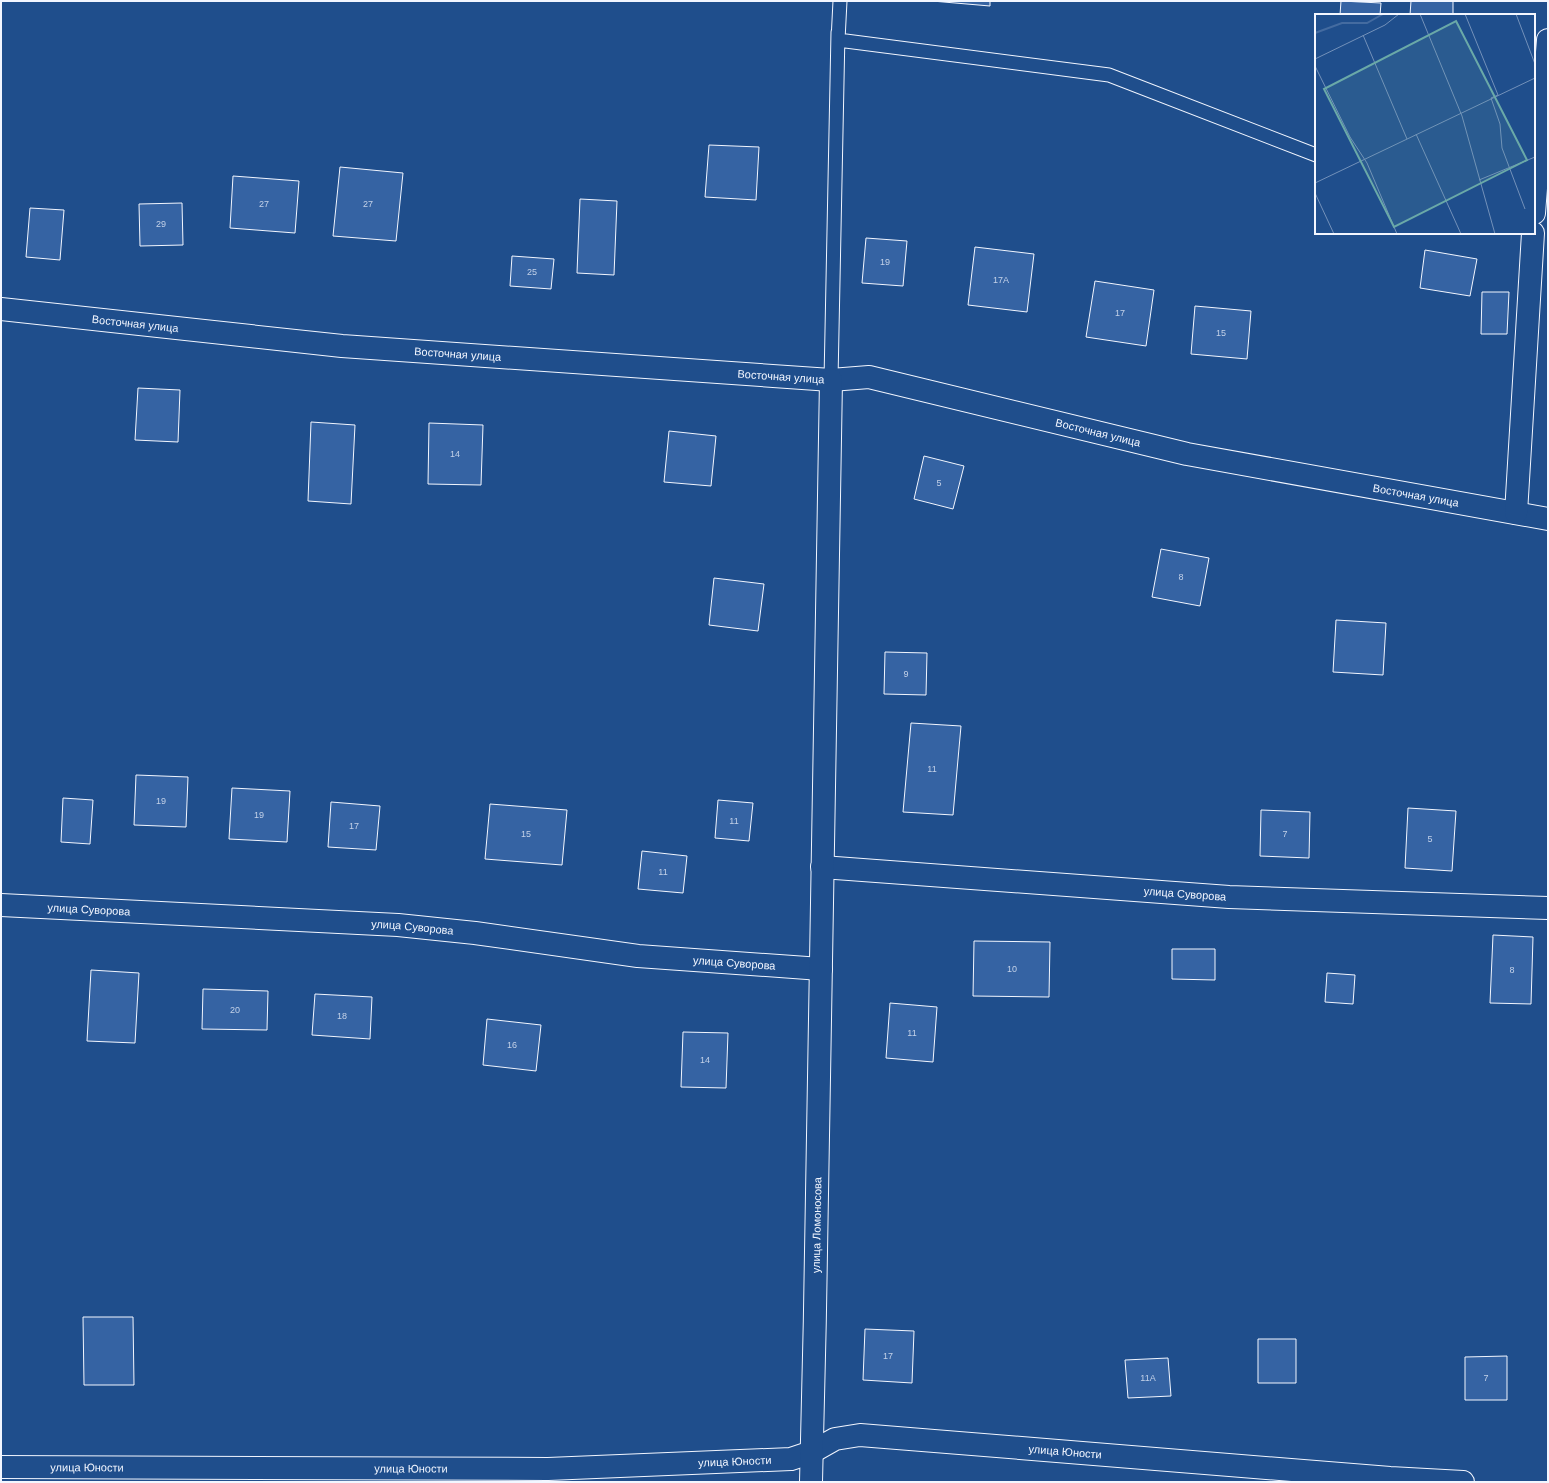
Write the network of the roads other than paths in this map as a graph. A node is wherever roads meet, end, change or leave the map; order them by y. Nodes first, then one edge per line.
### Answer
1 (840, 1) edge
2 (838, 40) junction
3 (1548, 40) edge
4 (1315, 155) edge
5 (1539, 189) edge
6 (1535, 208) edge
7 (1533, 234) edge
8 (1, 309) edge
9 (830, 380) junction
10 (1516, 513) junction
11 (1548, 519) edge
12 (822, 867) junction
13 (1, 905) edge
14 (1548, 908) edge
15 (822, 969) junction
16 (812, 1452) junction
17 (1, 1467) edge
18 (811, 1482) edge
19 (1463, 1482) edge

1 - 2 lane
2 - 4 lane
2 - 9 lane
3 - 5 street
5 - 6 street
7 - 10 street
8 - 9 street, Восточная улица
9 - 10 street, Восточная улица
9 - 12 street, улица Ломоносова
10 - 11 street, Восточная улица
12 - 14 street, улица Суворова
12 - 15 street, улица Ломоносова
13 - 15 street, улица Суворова
15 - 16 street, улица Ломоносова
16 - 17 street, улица Юности
16 - 18 street, улица Ломоносова
16 - 19 street, улица Юности

